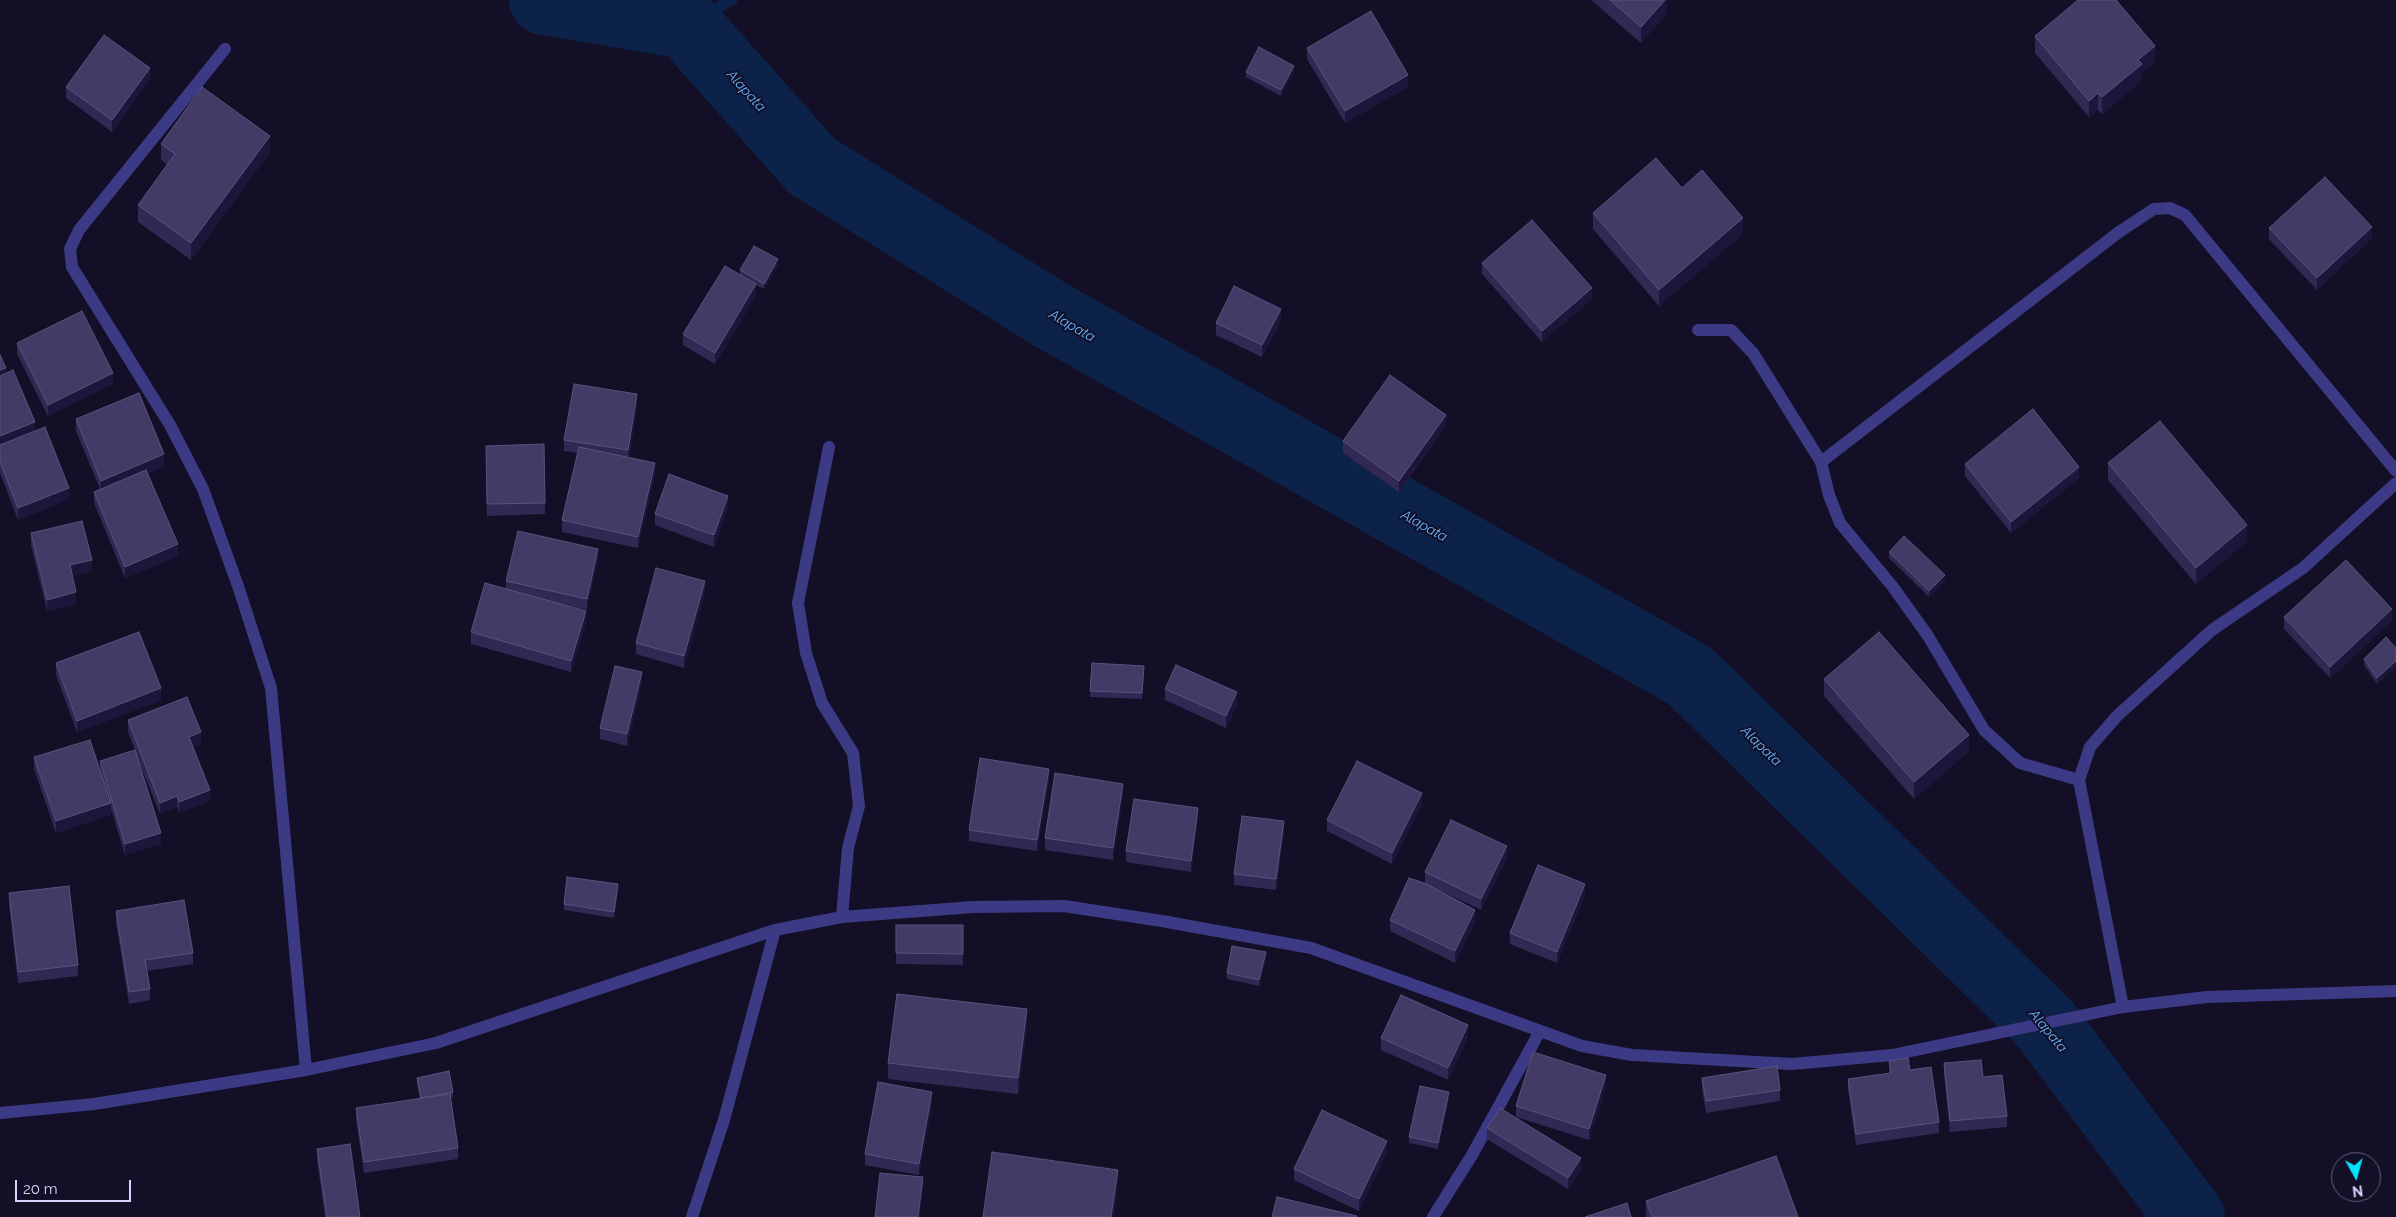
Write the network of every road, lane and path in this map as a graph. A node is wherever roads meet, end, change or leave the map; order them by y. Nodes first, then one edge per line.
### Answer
1 (225, 49) dead end
2 (1698, 330) dead end
3 (829, 447) dead end
4 (1821, 462) junction
5 (2396, 471) edge
6 (2396, 483) edge
7 (2079, 780) junction
8 (842, 917) junction
9 (775, 930) junction
10 (2396, 991) edge
11 (2123, 1007) junction
12 (1540, 1031) junction
13 (306, 1070) junction
14 (0, 1114) edge
15 (692, 1217) edge
16 (1433, 1217) edge

1 - 13 street
2 - 4 street
3 - 8 street
4 - 5 street
4 - 7 street
6 - 7 street
7 - 11 street
8 - 9 street
8 - 12 street
9 - 13 street
9 - 15 street
10 - 11 street
11 - 12 street
12 - 16 street
13 - 14 street

